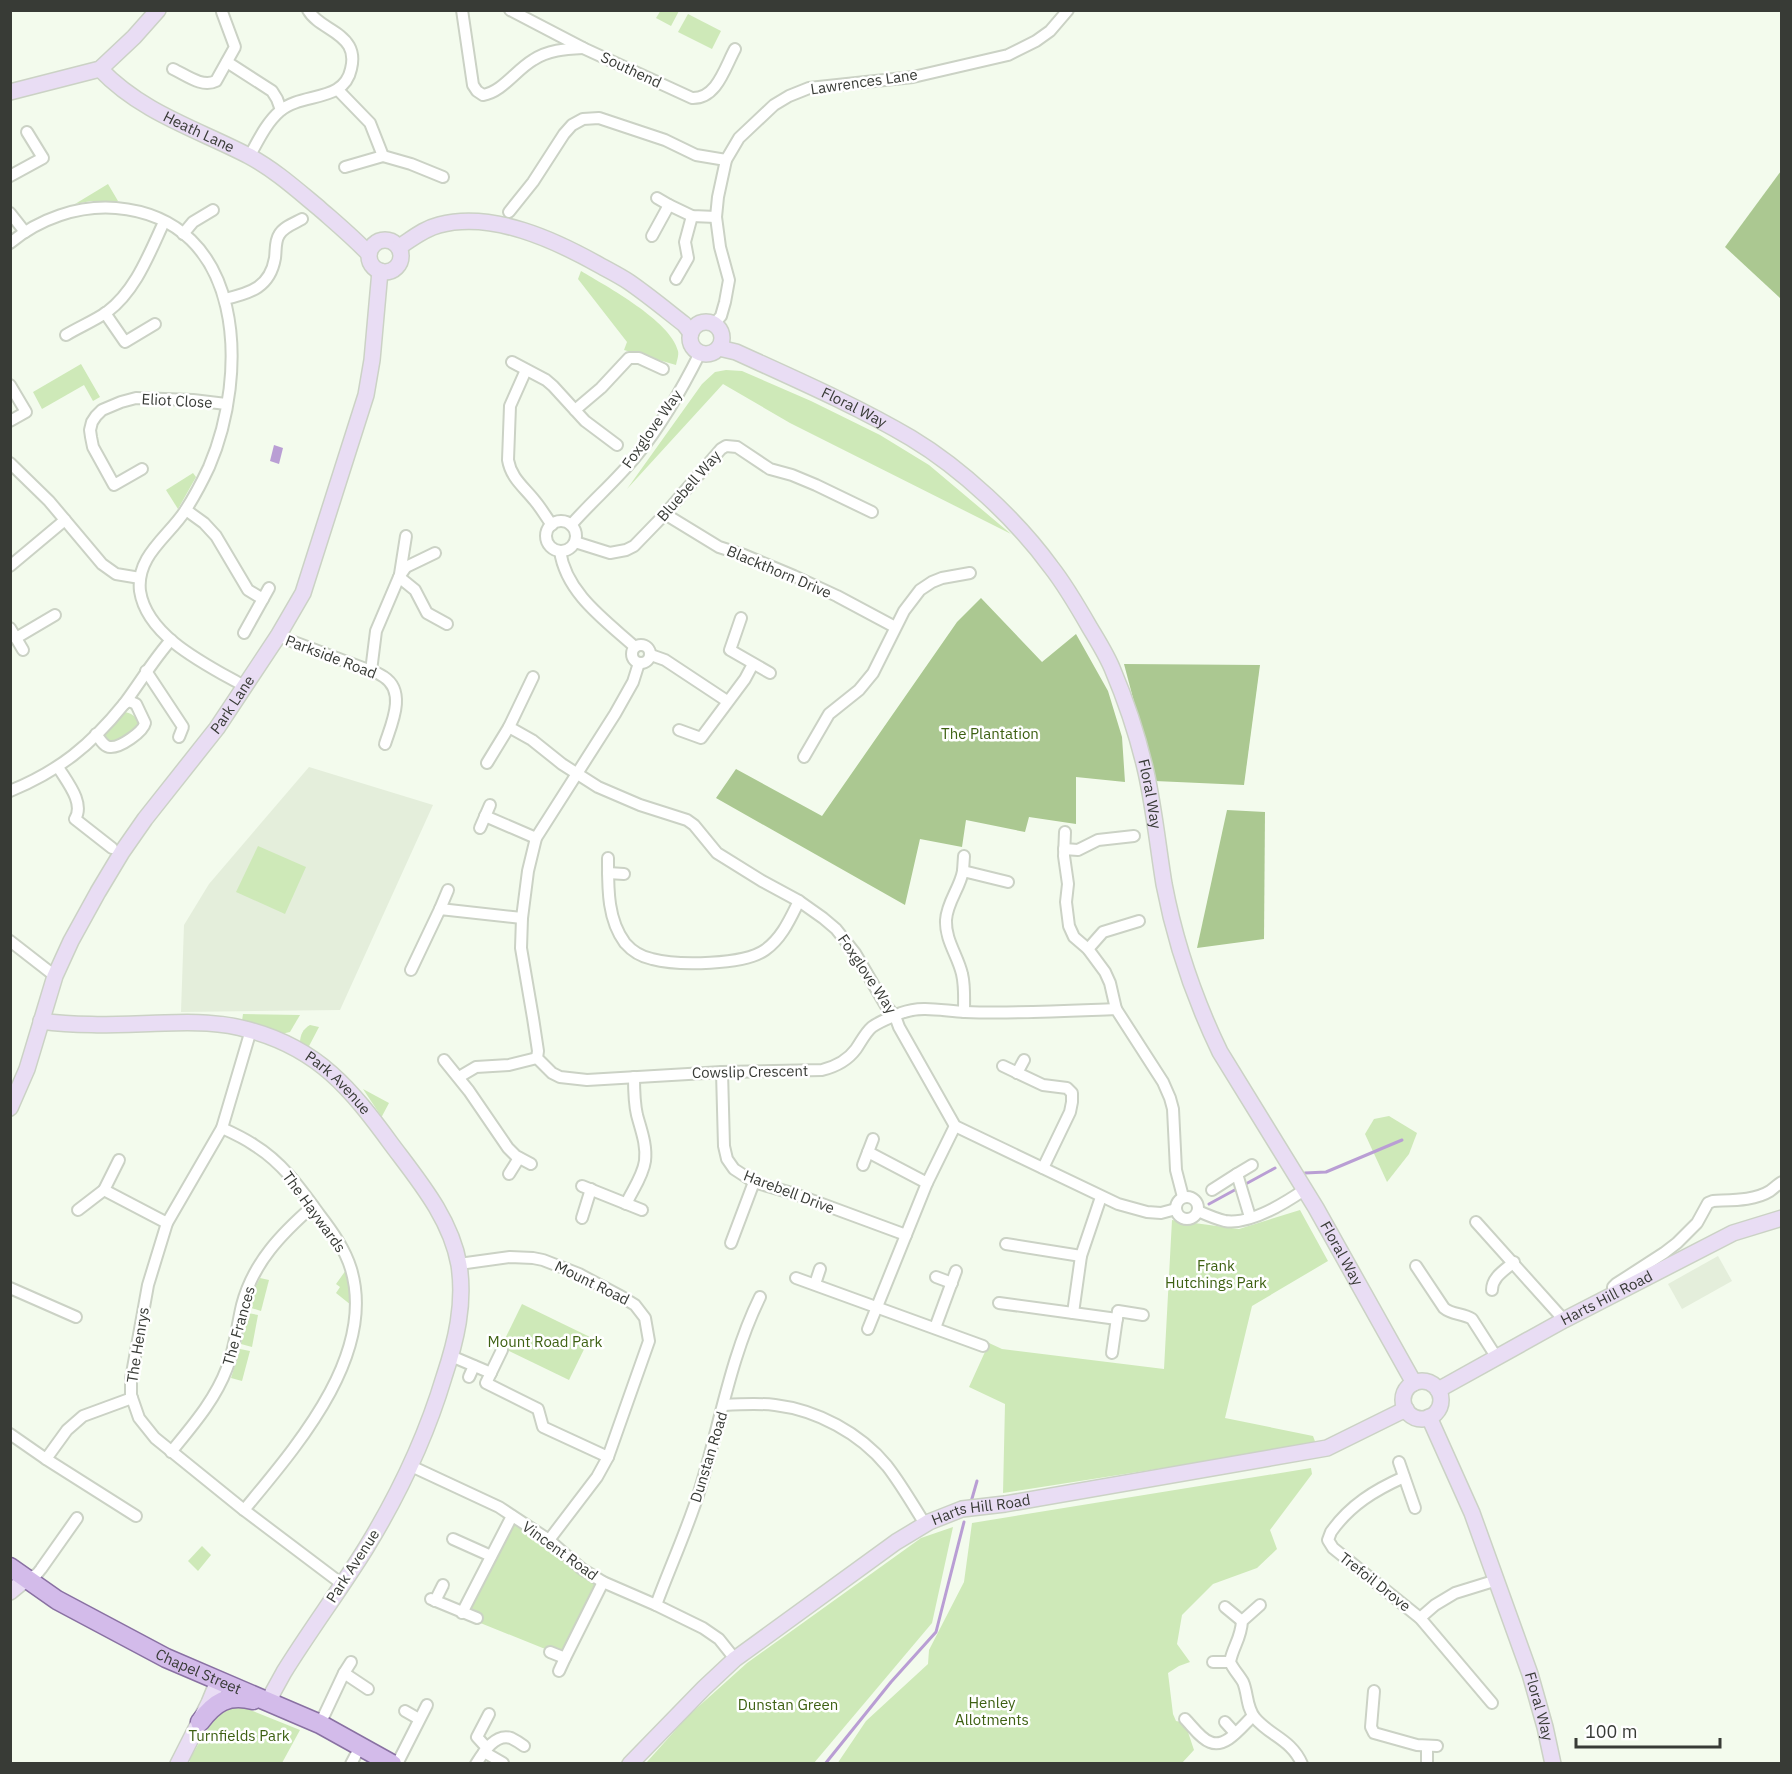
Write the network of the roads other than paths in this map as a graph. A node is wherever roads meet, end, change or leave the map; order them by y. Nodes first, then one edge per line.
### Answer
1 (158, 10) edge
2 (308, 10) edge
3 (462, 10) edge
4 (510, 10) edge
5 (1068, 10) edge
6 (222, 12) dead end
7 (583, 48) junction
8 (735, 49) dead end
9 (227, 62) junction
10 (100, 69) junction
11 (173, 69) dead end
12 (338, 90) junction
13 (10, 92) edge
14 (281, 110) junction
15 (27, 132) dead end
16 (249, 156) junction
17 (383, 156) junction
18 (726, 160) junction
19 (345, 167) dead end
20 (10, 176) edge
21 (443, 177) dead end
22 (657, 198) dead end
23 (669, 205) junction
24 (213, 210) dead end
25 (509, 212) dead end
26 (10, 213) edge
27 (692, 216) junction
28 (716, 217) junction
29 (302, 219) dead end
30 (164, 222) junction
31 (25, 232) junction
32 (183, 234) junction
33 (652, 236) dead end
34 (10, 243) edge
35 (399, 248) junction
36 (369, 254) junction
37 (380, 271) junction
38 (676, 279) dead end
39 (225, 299) junction
40 (105, 313) junction
41 (155, 324) dead end
42 (714, 324) junction
43 (691, 333) junction
44 (66, 335) dead end
45 (719, 348) junction
46 (700, 353) junction
47 (512, 363) dead end
48 (663, 369) dead end
49 (526, 370) junction
50 (10, 385) edge
51 (226, 404) junction
52 (575, 410) junction
53 (10, 421) edge
54 (617, 445) dead end
55 (10, 463) edge
56 (142, 469) dead end
57 (186, 510) junction
58 (872, 512) dead end
59 (665, 514) junction
60 (65, 520) junction
61 (552, 525) junction
62 (571, 525) junction
63 (406, 536) dead end
64 (575, 542) junction
65 (560, 551) junction
66 (435, 553) dead end
67 (10, 566) edge
68 (970, 573) dead end
69 (399, 577) junction
70 (140, 578) junction
71 (269, 588) dead end
72 (263, 599) junction
73 (55, 615) dead end
74 (741, 618) dead end
75 (447, 624) dead end
76 (895, 627) junction
77 (13, 633) edge
78 (244, 633) dead end
79 (278, 636) junction
80 (171, 640) junction
81 (635, 647) junction
82 (23, 650) dead end
83 (651, 655) junction
84 (639, 663) junction
85 (753, 664) junction
86 (371, 670) junction
87 (146, 671) junction
88 (770, 673) dead end
89 (533, 677) dead end
90 (244, 686) junction
91 (727, 701) junction
92 (124, 704) junction
93 (508, 727) junction
94 (679, 730) dead end
95 (96, 734) junction
96 (179, 737) dead end
97 (385, 744) dead end
98 (804, 757) dead end
99 (487, 763) dead end
100 (58, 767) junction
101 (577, 773) junction
102 (10, 791) edge
103 (490, 805) dead end
104 (485, 816) junction
105 (480, 828) dead end
106 (1065, 832) dead end
107 (1134, 836) dead end
108 (536, 838) junction
109 (112, 848) dead end
110 (1065, 849) junction
111 (964, 856) dead end
112 (608, 858) dead end
113 (963, 871) junction
114 (608, 873) junction
115 (624, 873) dead end
116 (1008, 882) dead end
117 (448, 890) dead end
118 (799, 901) junction
119 (440, 909) junction
120 (522, 918) junction
121 (1139, 921) dead end
122 (10, 941) edge
123 (1088, 949) junction
124 (411, 970) dead end
125 (55, 976) junction
126 (1116, 1009) junction
127 (964, 1012) junction
128 (895, 1016) junction
129 (41, 1022) junction
130 (251, 1030) junction
131 (537, 1058) junction
132 (444, 1060) dead end
133 (1024, 1060) dead end
134 (1003, 1066) dead end
135 (722, 1072) junction
136 (1017, 1072) junction
137 (459, 1077) junction
138 (634, 1077) junction
139 (10, 1108) edge
140 (955, 1126) junction
141 (222, 1128) junction
142 (873, 1139) dead end
143 (868, 1152) junction
144 (519, 1158) junction
145 (119, 1160) dead end
146 (531, 1164) dead end
147 (863, 1165) dead end
148 (1252, 1165) dead end
149 (1043, 1168) junction
150 (509, 1174) dead end
151 (1239, 1181) junction
152 (754, 1182) junction
153 (1782, 1182) edge
154 (927, 1183) junction
155 (104, 1190) junction
156 (1212, 1190) dead end
157 (1304, 1190) junction
158 (1101, 1197) junction
159 (1183, 1197) junction
160 (626, 1204) junction
161 (313, 1206) junction
162 (1176, 1209) junction
163 (78, 1210) dead end
164 (642, 1210) dead end
165 (1198, 1211) junction
166 (1251, 1217) junction
167 (582, 1218) dead end
168 (1782, 1218) edge
169 (1476, 1222) dead end
170 (168, 1224) junction
171 (906, 1235) junction
172 (731, 1243) dead end
173 (1006, 1244) dead end
174 (1081, 1256) junction
175 (1514, 1262) junction
176 (459, 1264) junction
177 (1416, 1266) dead end
178 (820, 1269) dead end
179 (956, 1271) dead end
180 (936, 1277) dead end
181 (796, 1278) dead end
182 (952, 1283) junction
183 (815, 1284) junction
184 (10, 1288) edge
185 (1492, 1290) dead end
186 (1614, 1294) junction
187 (999, 1303) dead end
188 (761, 1304) dead end
189 (877, 1306) junction
190 (1073, 1313) junction
191 (1143, 1315) dead end
192 (76, 1317) dead end
193 (1117, 1320) junction
194 (1564, 1320) junction
195 (935, 1328) junction
196 (868, 1329) dead end
197 (983, 1346) dead end
198 (502, 1350) dead end
199 (1112, 1353) dead end
200 (451, 1356) junction
201 (1497, 1358) junction
202 (474, 1366) junction
203 (491, 1373) junction
204 (469, 1377) dead end
205 (1413, 1383) junction
206 (1438, 1390) junction
207 (132, 1398) junction
208 (724, 1405) junction
209 (1406, 1409) junction
210 (1429, 1417) junction
211 (10, 1434) edge
212 (171, 1452) junction
213 (608, 1457) junction
214 (46, 1459) junction
215 (1399, 1462) dead end
216 (411, 1466) junction
217 (1404, 1477) junction
218 (1415, 1508) dead end
219 (244, 1510) junction
220 (136, 1516) dead end
221 (512, 1516) junction
222 (77, 1518) dead end
223 (925, 1524) junction
224 (453, 1539) dead end
225 (549, 1540) junction
226 (491, 1556) junction
227 (10, 1567) edge
228 (27, 1579) junction
229 (1497, 1580) junction
230 (603, 1582) junction
231 (342, 1584) junction
232 (443, 1585) dead end
233 (10, 1592) edge
234 (656, 1605) junction
235 (1260, 1605) dead end
236 (1225, 1606) dead end
237 (462, 1612) junction
238 (477, 1618) dead end
239 (1420, 1618) junction
240 (1242, 1621) junction
241 (550, 1652) dead end
242 (564, 1658) junction
243 (735, 1659) junction
244 (351, 1662) dead end
245 (1213, 1662) dead end
246 (1230, 1662) junction
247 (560, 1671) dead end
248 (344, 1673) junction
249 (218, 1681) junction
250 (1496, 1687) dead end
251 (368, 1689) dead end
252 (268, 1702) junction
253 (1359, 1704) dead end
254 (427, 1705) dead end
255 (405, 1711) dead end
256 (489, 1714) dead end
257 (1253, 1716) junction
258 (419, 1719) junction
259 (1185, 1719) dead end
260 (200, 1722) junction
261 (1225, 1722) dead end
262 (320, 1725) junction
263 (1235, 1733) junction
264 (361, 1745) junction
265 (524, 1746) dead end
266 (485, 1750) junction
267 (503, 1763) edge
268 (178, 1764) edge
269 (351, 1764) edge
270 (392, 1764) edge
271 (397, 1764) edge
272 (476, 1764) edge
273 (630, 1764) edge
274 (1302, 1764) edge
275 (1426, 1764) edge
276 (1553, 1764) edge

1 - 10 street
2 - 12 street
3 - 7 street
4 - 7 street, Southend
5 - 18 street, Lawrences Lane
6 - 9 street
7 - 8 street, Southend
9 - 11 street
9 - 14 street
10 - 13 street
10 - 16 street, Heath Lane
12 - 14 street
12 - 17 street
14 - 16 street
15 - 20 street
16 - 36 street, Heath Lane
17 - 19 street
17 - 21 street
18 - 25 street
18 - 28 street
22 - 23 street
23 - 27 street
23 - 33 street
24 - 32 street
26 - 31 street
27 - 28 street
27 - 38 street
28 - 42 street
29 - 39 street
30 - 31 street
30 - 32 street
30 - 40 street
31 - 34 street
32 - 39 street
35 - 36 street
35 - 37 street
35 - 43 street
36 - 37 street
37 - 79 street, Park Lane
39 - 51 street
40 - 41 street
40 - 44 street
42 - 43 street
42 - 45 street
43 - 46 street
45 - 46 street
45 - 157 street, Floral Way
46 - 62 street, Foxglove Way
47 - 49 street
48 - 52 street
49 - 52 street
49 - 61 street
50 - 53 street
51 - 56 street, Eliot Close
51 - 57 street
52 - 54 street
55 - 60 street
57 - 70 street
57 - 72 street
58 - 59 street, Bluebell Way
59 - 64 street, Bluebell Way
59 - 76 street, Blackthorn Drive
60 - 67 street
60 - 70 street
61 - 62 street
61 - 65 street
62 - 64 street
63 - 69 street
64 - 65 street
65 - 81 street
66 - 69 street
68 - 76 street
69 - 75 street
69 - 86 street
70 - 80 street
71 - 72 street
72 - 78 street
73 - 77 street
74 - 85 street
76 - 98 street
77 - 82 street
79 - 86 street, Parkside Road
79 - 90 street, Park Lane
80 - 87 street
80 - 90 street
81 - 83 street
81 - 84 street
83 - 84 street
83 - 91 street
84 - 101 street
85 - 88 street
85 - 91 street
86 - 97 street, Parkside Road
87 - 92 street
87 - 96 street
89 - 93 street
90 - 125 street, Park Lane
91 - 94 street
92 - 95 street
92 - 95 street
93 - 99 street
93 - 101 street, Foxglove Way
95 - 100 street
100 - 102 street
100 - 109 street
101 - 108 street
101 - 118 street, Foxglove Way
103 - 104 street
104 - 105 street
104 - 108 street
106 - 110 street
107 - 110 street
108 - 120 street
110 - 123 street
111 - 113 street
112 - 114 street
113 - 116 street
113 - 127 street
114 - 115 street
114 - 118 street
117 - 119 street
118 - 128 street, Foxglove Way
119 - 120 street
119 - 124 street
120 - 131 street
121 - 123 street
122 - 125 street
123 - 126 street
125 - 129 street, Park Lane
126 - 127 street, Cowslip Crescent
126 - 159 street
127 - 128 street, Cowslip Crescent
128 - 135 street, Cowslip Crescent
128 - 140 street, Foxglove Way
129 - 130 street, Park Avenue
129 - 139 street, Park Lane
130 - 141 street, The Henrys
130 - 176 street, Park Avenue
131 - 137 street
131 - 138 street, Cowslip Crescent
132 - 137 street
133 - 136 street
134 - 136 street
135 - 138 street, Cowslip Crescent
135 - 152 street, Harebell Drive
136 - 149 street
137 - 144 street
138 - 160 street
140 - 149 street
140 - 154 street
141 - 161 street, The Haywards
141 - 170 street, The Henrys
142 - 143 street
143 - 147 street
143 - 154 street
144 - 146 street
144 - 150 street
145 - 155 street
148 - 151 street
149 - 158 street
151 - 156 street
151 - 166 street
152 - 171 street, Harebell Drive
152 - 172 street
153 - 186 street
154 - 171 street
155 - 163 street
155 - 170 street
157 - 166 street
157 - 205 street, Floral Way
158 - 162 street
158 - 174 street
159 - 162 street
159 - 165 street
160 - 164 street
160 - 167 street
161 - 212 street, The Frances
161 - 219 street, The Haywards
162 - 165 street
165 - 166 street
168 - 186 street, Harts Hill Road
169 - 175 street
170 - 207 street, The Henrys
171 - 189 street
173 - 174 street
174 - 190 street
175 - 185 street
175 - 194 street
176 - 200 street, Park Avenue
176 - 213 street, Mount Road
177 - 201 street
178 - 183 street
179 - 182 street
180 - 182 street
181 - 183 street
182 - 195 street
183 - 189 street
184 - 192 street
186 - 194 street, Harts Hill Road
187 - 190 street
188 - 208 street, Dunstan Road
189 - 195 street
189 - 196 street
190 - 193 street
191 - 193 street
193 - 199 street
194 - 201 street, Harts Hill Road
195 - 197 street
198 - 203 street
200 - 202 street
200 - 216 street, Park Avenue
201 - 206 street, Harts Hill Road
202 - 203 street
202 - 204 street
203 - 213 street
205 - 206 street
205 - 209 street
206 - 210 street
207 - 212 street, The Henrys
207 - 214 street
208 - 223 street
208 - 234 street, Dunstan Road
209 - 210 street
209 - 223 street, Harts Hill Road
210 - 229 street, Floral Way
211 - 214 street
212 - 219 street, The Henrys
213 - 225 street, Mount Road
214 - 220 street
215 - 217 street
216 - 221 street, Vincent Road
216 - 231 street, Park Avenue
217 - 218 street
217 - 239 street, Trefoil Drove
219 - 231 street, The Henrys
221 - 225 street, Vincent Road
221 - 226 street
222 - 228 street
223 - 243 street, Harts Hill Road
224 - 226 street
225 - 230 street, Vincent Road
226 - 237 street
227 - 228 main road, Chapel Street
228 - 233 street
228 - 249 main road, Chapel Street
229 - 239 street, Trefoil Drove
229 - 276 street, Floral Way
230 - 234 street, Vincent Road
230 - 242 street
231 - 252 street, Park Avenue
232 - 237 street
234 - 243 street, Vincent Road
235 - 240 street
236 - 240 street
237 - 238 street
239 - 250 street, Trefoil Drove
240 - 246 street
241 - 242 street
242 - 247 street
243 - 273 street, Harts Hill Road
244 - 248 street
245 - 246 street
246 - 257 street
248 - 251 street
248 - 262 street
249 - 252 main road, Chapel Street
249 - 260 street
252 - 260 main road
252 - 262 main road, Chapel Street
253 - 275 street
254 - 258 street
255 - 258 street
256 - 266 street
257 - 263 street
257 - 274 street
258 - 271 street
259 - 263 street
260 - 268 street
261 - 263 street
262 - 264 main road, Chapel Street
264 - 269 street
264 - 270 main road, Chapel Street
265 - 266 street
266 - 267 street
266 - 272 street

